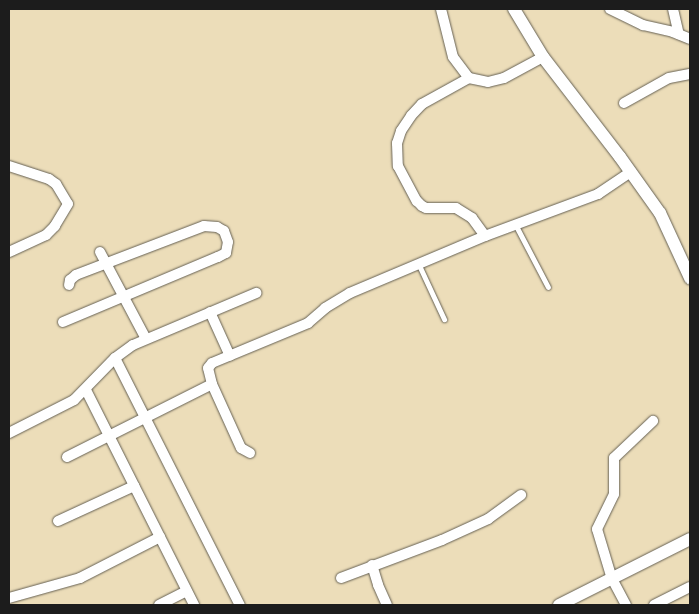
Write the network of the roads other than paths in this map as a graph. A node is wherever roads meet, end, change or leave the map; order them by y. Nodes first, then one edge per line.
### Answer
1 (441, 9) edge
2 (514, 9) edge
3 (610, 9) edge
4 (673, 9) edge
5 (679, 34) junction
6 (690, 39) edge
7 (543, 57) junction
8 (690, 74) edge
9 (469, 78) junction
10 (624, 103) dead end
11 (9, 166) edge
12 (631, 172) junction
13 (515, 224) junction
14 (485, 236) junction
15 (9, 252) edge
16 (100, 252) dead end
17 (418, 263) junction
18 (106, 264) junction
19 (690, 278) edge
20 (69, 285) dead end
21 (548, 287) dead end
22 (256, 293) dead end
23 (122, 298) junction
24 (210, 312) junction
25 (444, 319) dead end
26 (63, 322) dead end
27 (146, 339) junction
28 (230, 356) junction
29 (115, 358) junction
30 (212, 384) junction
31 (86, 390) junction
32 (145, 417) junction
33 (653, 421) dead end
34 (9, 433) edge
35 (109, 436) junction
36 (250, 452) dead end
37 (67, 457) dead end
38 (134, 486) junction
39 (522, 495) dead end
40 (58, 522) dead end
41 (160, 537) junction
42 (690, 539) edge
43 (372, 565) junction
44 (341, 578) dead end
45 (612, 579) junction
46 (690, 586) edge
47 (187, 591) junction
48 (9, 598) edge
49 (159, 605) edge
50 (194, 605) edge
51 (240, 605) edge
52 (387, 605) edge
53 (559, 605) edge
54 (626, 605) edge
55 (654, 605) edge

1 - 9 street
2 - 7 street
3 - 5 street
4 - 5 street
5 - 6 street
7 - 9 street
7 - 12 street
8 - 10 street
9 - 14 street
11 - 15 street
12 - 13 street
12 - 19 street
13 - 14 street
13 - 21 lane
14 - 17 street
16 - 18 street
17 - 25 lane
17 - 28 street
18 - 20 street
18 - 23 street
18 - 23 street
22 - 24 street
23 - 26 street
23 - 27 street
24 - 27 street
24 - 28 street
27 - 29 street
28 - 30 street
29 - 31 street
29 - 32 street
30 - 32 street
30 - 36 street
31 - 34 street
31 - 35 street
32 - 35 street
32 - 51 street
33 - 45 street
35 - 37 street
35 - 38 street
38 - 40 street
38 - 41 street
39 - 43 street
41 - 47 street
41 - 48 street
42 - 45 street
43 - 44 street
43 - 52 street
45 - 53 street
45 - 54 street
46 - 55 street
47 - 49 street
47 - 50 street

